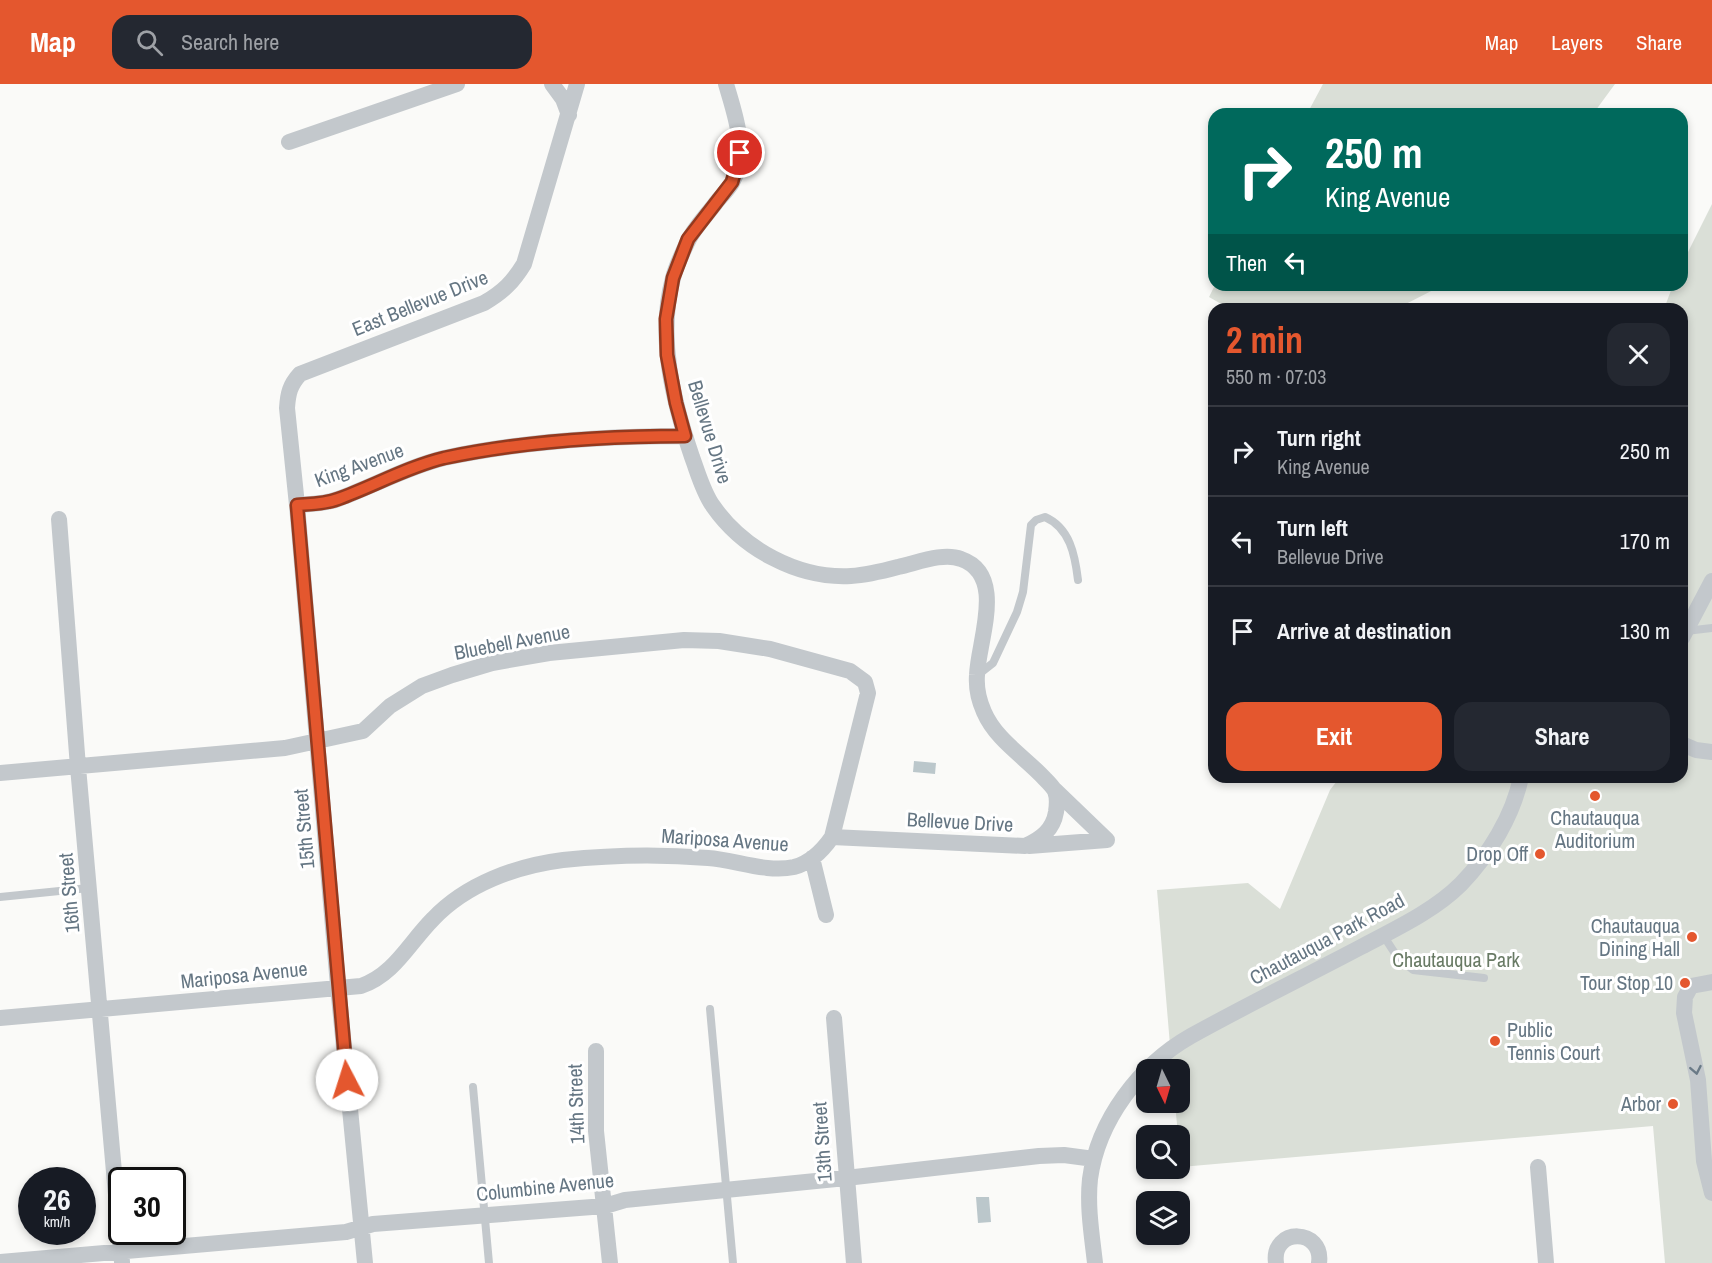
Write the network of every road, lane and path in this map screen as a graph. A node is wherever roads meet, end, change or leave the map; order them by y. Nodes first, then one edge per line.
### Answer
1 (456, 84) edge
2 (552, 84) edge
3 (577, 84) edge
4 (726, 84) edge
5 (569, 115) junction
6 (289, 142) dead end
7 (288, 392) joint
8 (685, 436) junction
9 (297, 505) junction
10 (59, 519) dead end
11 (1078, 580) dead end
12 (1712, 581) edge
13 (1688, 625) edge
14 (1712, 628) edge
15 (1688, 633) edge
16 (977, 676) junction
17 (318, 742) junction
18 (1688, 747) edge
19 (1712, 752) edge
20 (78, 766) junction
21 (0, 773) edge
22 (1519, 783) edge
23 (1054, 790) junction
24 (832, 837) junction
25 (1025, 846) junction
26 (812, 858) junction
27 (89, 888) junction
28 (0, 897) edge
29 (826, 915) dead end
30 (1383, 935) junction
31 (1484, 978) dead end
32 (1712, 982) edge
33 (338, 987) junction
34 (710, 1009) dead end
35 (100, 1010) junction
36 (0, 1018) edge
37 (834, 1018) dead end
38 (596, 1051) dead end
39 (472, 1087) dead end
40 (1094, 1160) junction
41 (1538, 1167) dead end
42 (846, 1178) junction
43 (727, 1190) junction
44 (1712, 1193) edge
45 (605, 1206) junction
46 (484, 1216) junction
47 (362, 1226) junction
48 (122, 1258) edge
49 (0, 1262) edge
50 (365, 1263) edge
51 (489, 1263) edge
52 (610, 1263) edge
53 (733, 1263) edge
54 (854, 1263) edge
55 (1095, 1263) edge
56 (1276, 1263) edge
57 (1319, 1263) edge
58 (1546, 1263) edge

1 - 6 street
2 - 5 street
3 - 5 street, East Bellevue Drive
4 - 8 street, Bellevue Drive
5 - 7 street, East Bellevue Drive
7 - 9 street, 15th Street
8 - 9 street, King Avenue
8 - 16 street, Bellevue Drive
9 - 17 street, 15th Street
10 - 20 street, 16th Street
11 - 16 lane
12 - 13 street
14 - 15 lane
16 - 23 street, Bellevue Drive
17 - 20 street, Bluebell Avenue
17 - 24 street, Bluebell Avenue
17 - 33 street, 15th Street
18 - 19 street
20 - 21 street, Bluebell Avenue
20 - 27 street, 16th Street
22 - 30 street, Chautauqua Park Road
23 - 25 street, Bellevue Drive
23 - 25 street
24 - 25 street, Bellevue Drive
24 - 26 street, Mariposa Avenue
26 - 29 street
26 - 33 street, Mariposa Avenue
27 - 28 lane
27 - 35 street, 16th Street
30 - 31 lane
30 - 40 street, Chautauqua Park Road
32 -> 44 street
33 - 35 street, Mariposa Avenue
33 - 47 street, 15th Street
34 - 43 lane
35 - 36 street, Mariposa Avenue
35 - 48 street, 16th Street
37 - 42 street, 13th Street
38 - 45 street, 14th Street
39 - 46 lane
40 - 42 street, Columbine Avenue
40 - 55 street, Chautauqua Park Road
41 - 58 street
42 - 43 street, Columbine Avenue
42 - 54 street, 13th Street
43 - 45 street, Columbine Avenue
43 - 53 lane
45 - 46 street, Columbine Avenue
45 - 52 street, 14th Street
46 - 47 street, Columbine Avenue
46 - 51 lane
47 - 48 street, Columbine Avenue
47 - 50 street, 15th Street
48 - 49 street, Columbine Avenue
56 - 57 street

